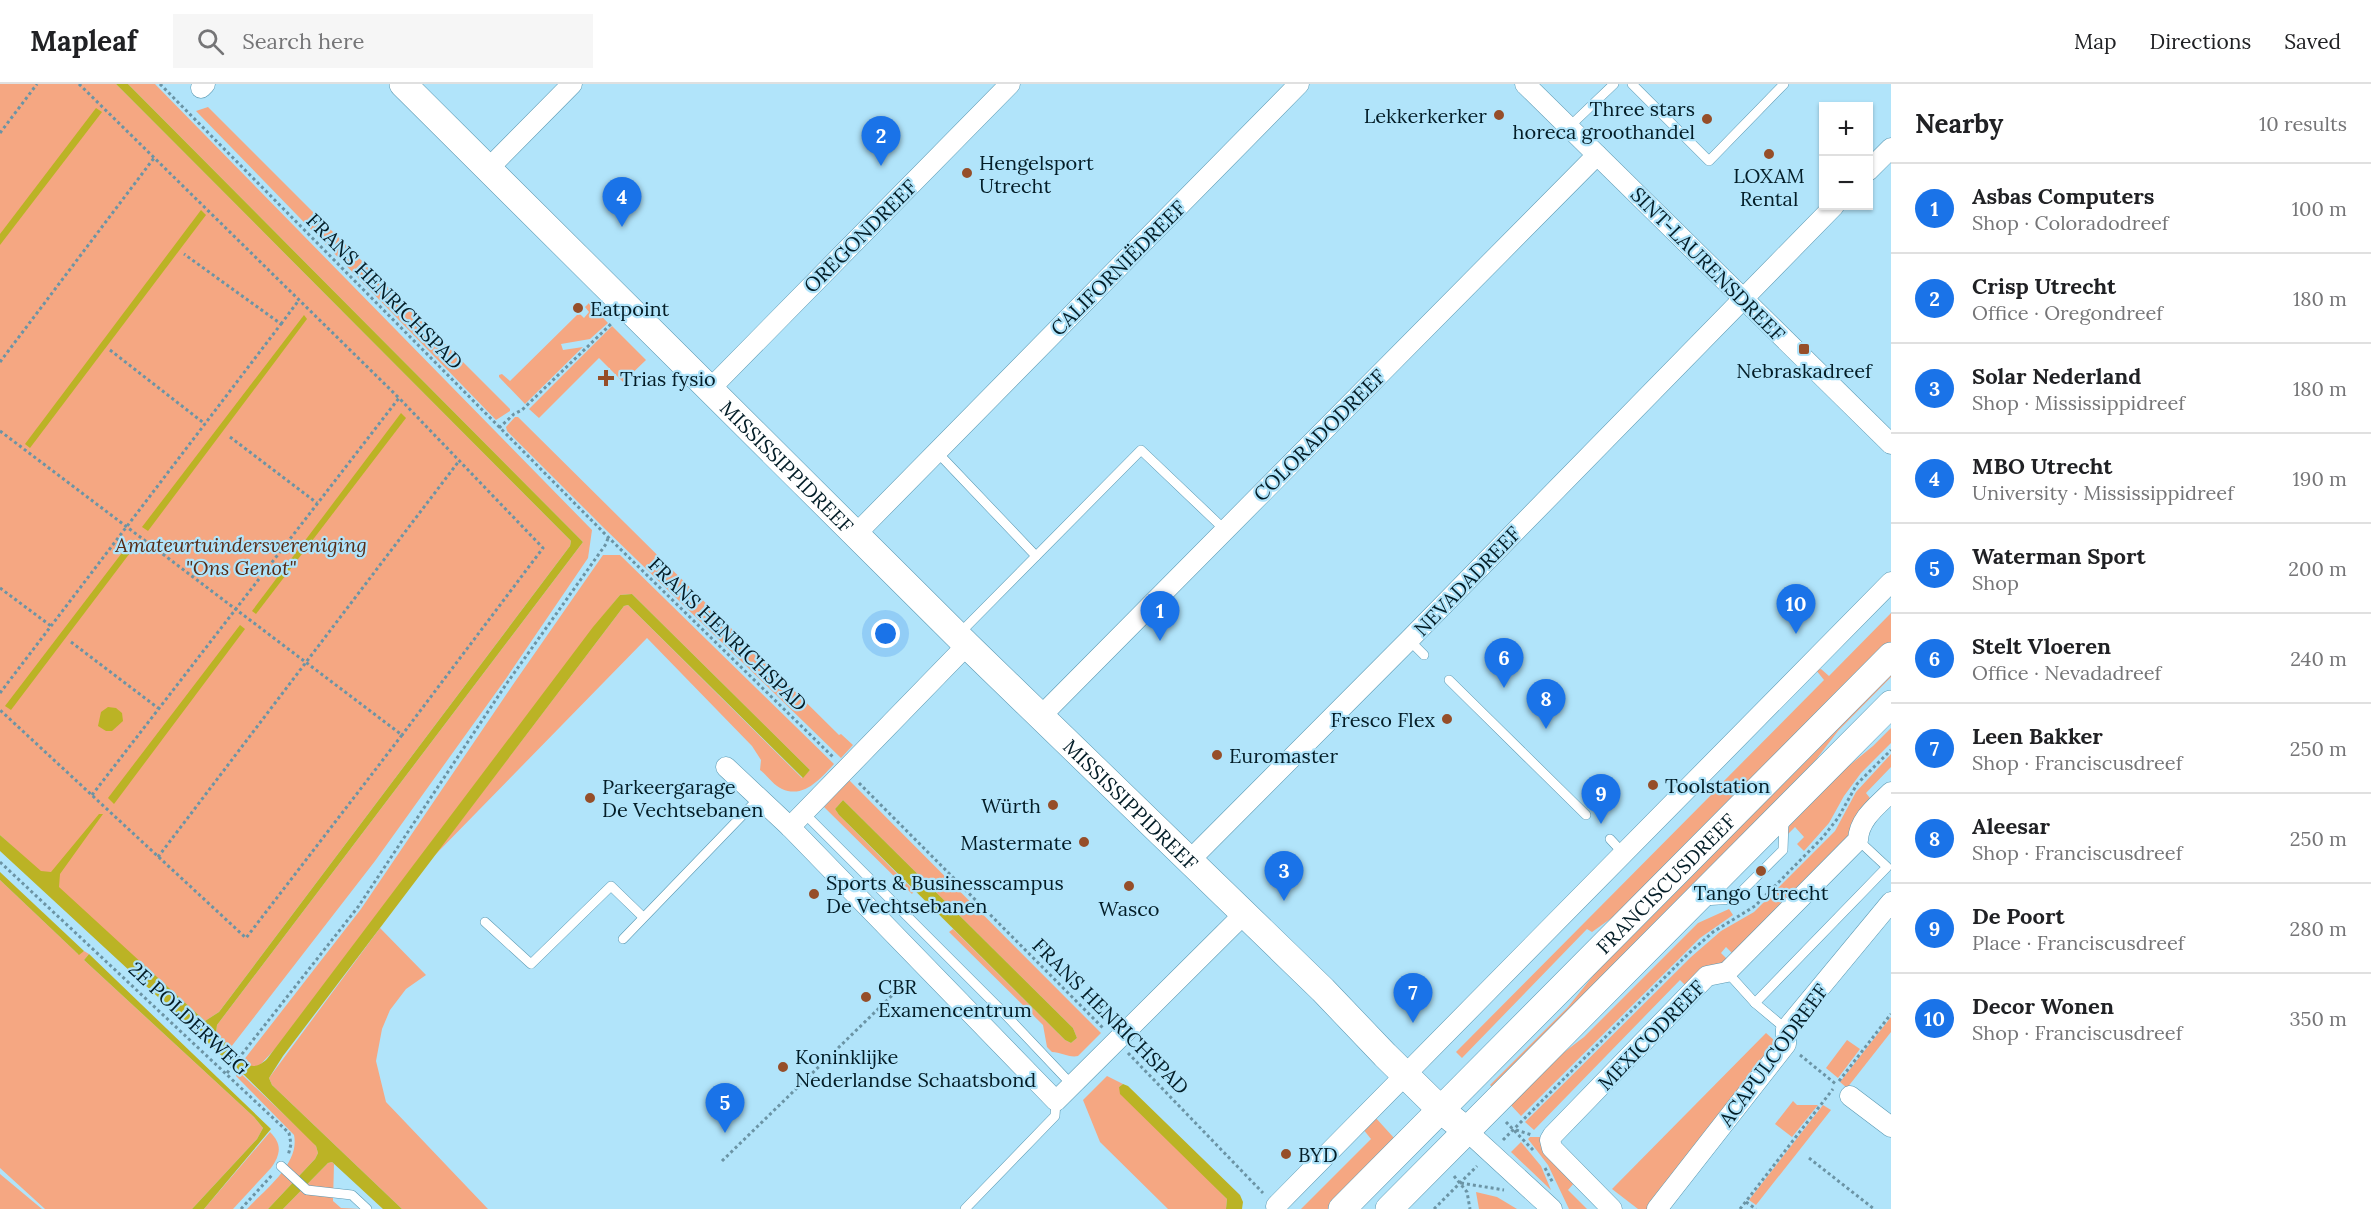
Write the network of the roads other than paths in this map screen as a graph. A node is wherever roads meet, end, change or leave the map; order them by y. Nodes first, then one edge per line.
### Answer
1 (403, 84) edge
2 (572, 84) edge
3 (1010, 84) edge
4 (1299, 84) edge
5 (1525, 84) edge
6 (1614, 84) edge
7 (1632, 84) edge
8 (1784, 84) edge
9 (1569, 128) junction
10 (1891, 148) edge
11 (1597, 155) junction
12 (1873, 167) edge
13 (488, 169) junction
14 (1830, 210) edge
15 (1743, 297) junction
16 (710, 389) junction
17 (1891, 444) edge
18 (937, 452) junction
19 (1225, 530) junction
20 (857, 533) junction
21 (1036, 556) junction
22 (1891, 582) edge
23 (963, 640) junction
24 (1409, 640) junction
25 (1424, 655) dead end
26 (1891, 656) edge
27 (1449, 680) dead end
28 (1891, 704) edge
29 (1041, 716) junction
30 (726, 767) dead end
31 (1891, 792) edge
32 (759, 798) junction
33 (804, 813) junction
34 (1586, 815) dead end
35 (790, 827) junction
36 (1858, 840) junction
37 (1188, 862) junction
38 (1891, 902) edge
39 (1244, 914) junction
40 (643, 917) junction
41 (485, 922) dead end
42 (623, 939) dead end
43 (1727, 972) junction
44 (1755, 1003) junction
45 (1786, 1036) junction
46 (1405, 1075) junction
47 (1072, 1085) junction
48 (1843, 1090) road end
49 (1056, 1101) junction
50 (1441, 1110) junction
51 (1891, 1127) edge
52 (1467, 1131) junction
53 (281, 1166) road end
54 (1276, 1206) road end
55 (367, 1209) edge
56 (965, 1209) edge
57 (1342, 1209) edge
58 (1389, 1209) edge
59 (1552, 1209) edge
60 (1612, 1209) edge
61 (1657, 1209) edge

1 - 13 street, MISSISSIPPIDREEF
2 - 13 street
3 - 16 street, OREGONDREEF
4 - 18 street, CALIFORNIËDREEF
5 - 9 street, SINT-LAURENSDREEF
6 - 9 lane
7 - 8 lane
9 - 11 street, SINT-LAURENSDREEF
10 - 12 street
11 - 15 street, SINT-LAURENSDREEF
11 - 19 street, COLORADODREEF
13 - 16 street, MISSISSIPPIDREEF
14 - 15 street
15 - 17 street, SINT-LAURENSDREEF
15 - 24 street, NEVADADREEF
16 - 20 street, MISSISSIPPIDREEF
18 - 20 street, CALIFORNIËDREEF
18 - 21 lane
19 - 21 lane
19 - 29 street, COLORADODREEF
20 - 23 street, MISSISSIPPIDREEF
21 - 23 lane
22 - 46 street
23 - 29 street, MISSISSIPPIDREEF
23 - 33 street
24 - 25 lane
24 - 37 street, NEVADADREEF
26 - 50 street, FRANCISCUSDREEF
27 - 34 lane
28 - 52 street, FRANCISCUSDREEF
29 - 37 street, MISSISSIPPIDREEF
30 - 32 street
31 - 36 street, MEXICODREEF
32 - 35 street
32 - 40 lane
33 - 35 street
33 - 47 lane
35 - 49 street
36 - 43 street, MEXICODREEF
36 - 44 lane
37 - 39 street, MISSISSIPPIDREEF
38 - 45 street, ACAPULCODREEF
39 - 46 street, MISSISSIPPIDREEF
39 - 47 street
40 - 41 lane
40 - 42 lane
43 - 44 lane
43 - 60 street, MEXICODREEF
44 - 45 lane
45 - 61 street, ACAPULCODREEF
46 - 50 street, MISSISSIPPIDREEF
46 - 54 street
47 - 49 street
48 - 51 street
49 - 56 lane
50 - 52 street
50 - 57 street, FRANCISCUSDREEF
52 - 58 street, FRANCISCUSDREEF
52 - 59 street
53 - 55 lane

